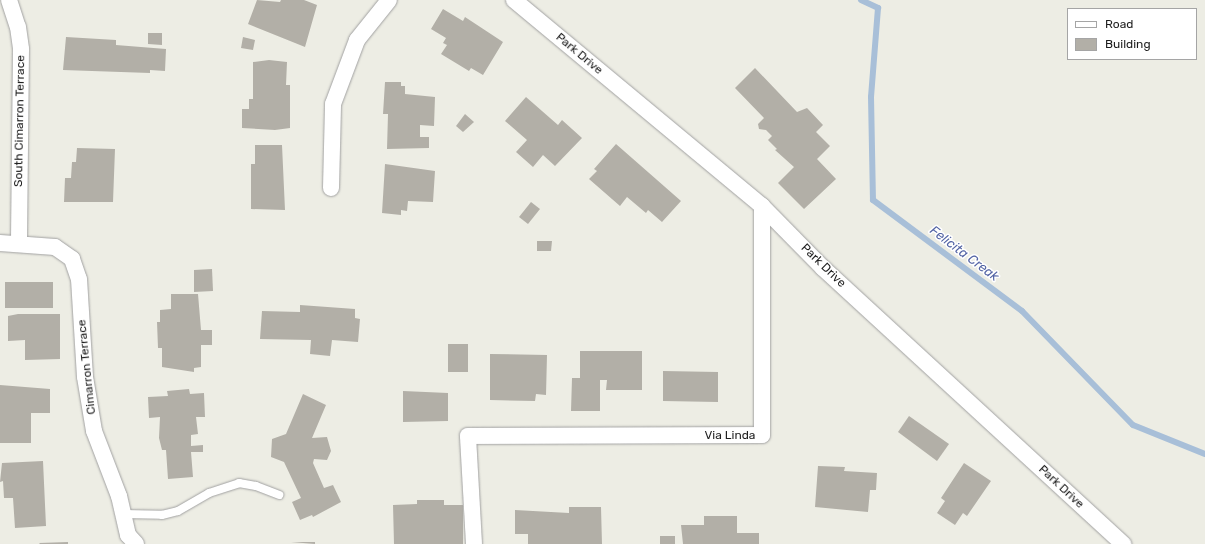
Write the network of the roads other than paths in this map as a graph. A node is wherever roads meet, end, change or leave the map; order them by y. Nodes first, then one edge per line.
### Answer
1 (8, 0) edge
2 (388, 0) edge
3 (514, 0) edge
4 (331, 188) dead end
5 (762, 206) junction
6 (0, 243) edge
7 (19, 243) junction
8 (279, 495) dead end
9 (123, 514) junction
10 (136, 544) edge
11 (474, 544) edge
12 (1123, 544) edge

1 - 7 street, South Cimarron Terrace
2 - 4 street
3 - 5 street, Park Drive
5 - 11 street, Via Linda
5 - 12 street, Park Drive
6 - 7 street, Cimarron Terrace
7 - 9 street, Cimarron Terrace
8 - 9 lane
9 - 10 street, Cimarron Terrace

